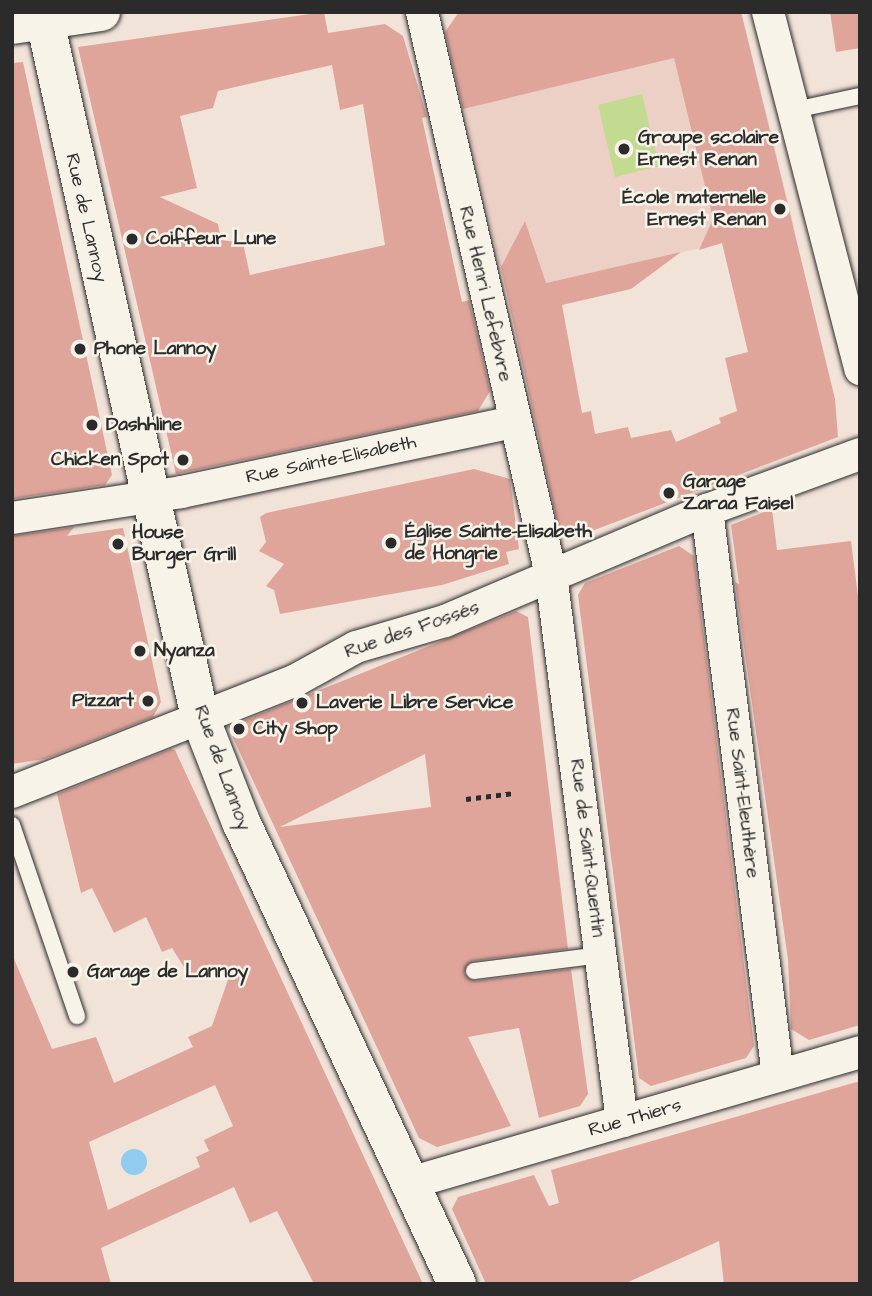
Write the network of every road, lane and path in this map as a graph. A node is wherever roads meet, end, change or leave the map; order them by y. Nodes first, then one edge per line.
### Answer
1 (101, 12) edge
2 (422, 12) edge
3 (768, 12) edge
4 (33, 19) edge
5 (860, 96) edge
6 (790, 111) junction
7 (860, 369) edge
8 (513, 422) junction
9 (860, 454) edge
10 (149, 497) junction
11 (707, 510) junction
12 (12, 518) edge
13 (551, 575) junction
14 (200, 717) junction
15 (12, 792) edge
16 (514, 793) dead end
17 (466, 799) dead end
18 (12, 825) edge
19 (601, 955) junction
20 (474, 971) dead end
21 (77, 1016) dead end
22 (860, 1052) edge
23 (778, 1076) junction
24 (622, 1121) junction
25 (410, 1183) junction
26 (457, 1284) edge

1 - 4 main road
2 - 8 street, Rue Henri Lefebvre
3 - 6 street
4 - 10 main road, Rue de Lannoy
5 - 6 lane
6 - 7 street
8 - 10 street, Rue Sainte-Elisabeth
8 - 13 street, Rue Henri Lefebvre
9 - 11 street, Rue des Fossés
10 - 12 street, Rue Sainte-Elisabeth
10 - 14 main road, Rue de Lannoy
11 - 13 street, Rue des Fossés
11 - 23 street, Rue Saint-Eleuthère
13 - 14 street, Rue des Fossés
13 - 19 street, Rue de Saint-Quentin
14 - 15 street, Rue des Fossés
14 - 25 main road, Rue de Lannoy
16 - 17 path
18 - 21 lane
19 - 20 lane
19 - 24 street, Rue de Saint-Quentin
22 - 23 street, Rue Thiers
23 - 24 street, Rue Thiers
24 - 25 street, Rue Thiers
25 - 26 main road, Rue de Lannoy

